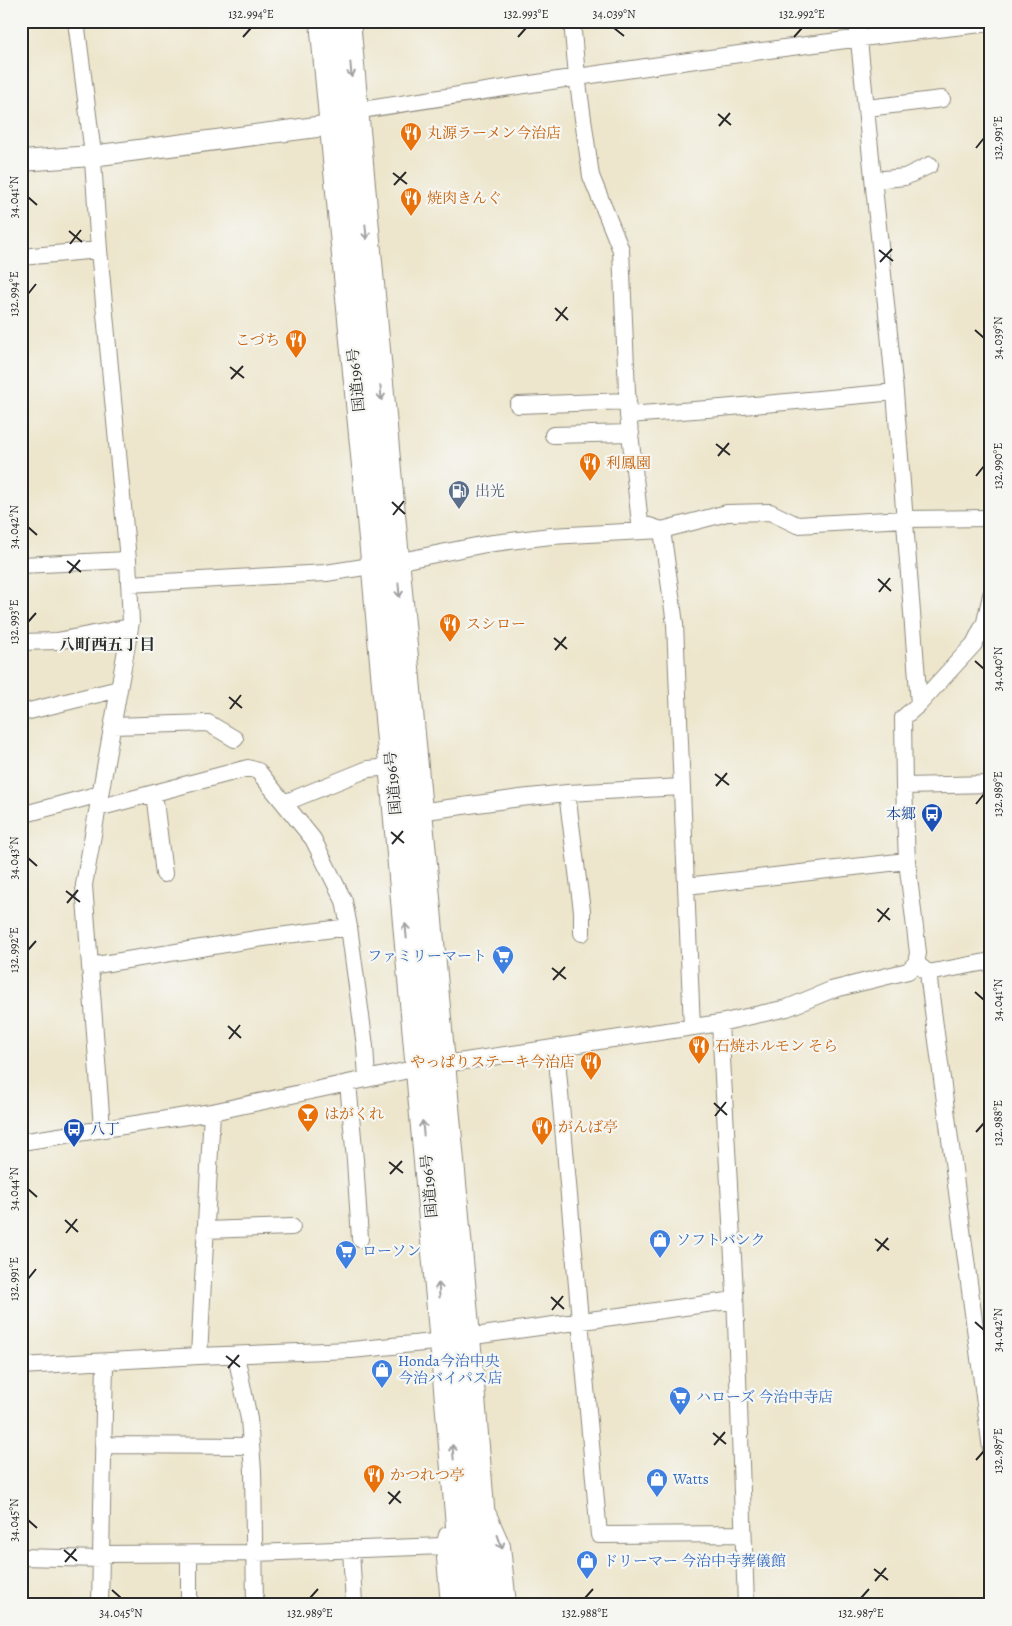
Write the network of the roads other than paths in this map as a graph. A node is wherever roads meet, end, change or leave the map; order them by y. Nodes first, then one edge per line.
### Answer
1 (76, 21) edge
2 (323, 21) edge
3 (347, 21) edge
4 (572, 21) edge
5 (991, 23) edge
6 (859, 29) edge
7 (577, 76) junction
8 (942, 99) dead end
9 (867, 108) junction
10 (355, 111) junction
11 (332, 124) junction
12 (92, 156) junction
13 (21, 161) edge
14 (930, 165) dead end
15 (874, 180) junction
16 (99, 250) junction
17 (21, 257) edge
18 (895, 392) junction
19 (518, 405) dead end
20 (628, 408) junction
21 (631, 433) junction
22 (553, 434) dead end
23 (991, 518) edge
24 (905, 519) junction
25 (662, 530) junction
26 (128, 560) junction
27 (385, 564) junction
28 (21, 565) edge
29 (129, 584) junction
30 (991, 595) edge
31 (130, 627) junction
32 (21, 642) edge
33 (119, 689) junction
34 (919, 704) junction
35 (21, 713) edge
36 (113, 726) junction
37 (235, 739) dead end
38 (392, 767) junction
39 (991, 784) edge
40 (904, 786) junction
41 (682, 787) junction
42 (154, 793) junction
43 (567, 793) junction
44 (99, 801) junction
45 (284, 803) junction
46 (418, 812) junction
47 (21, 815) edge
48 (907, 861) junction
49 (164, 874) dead end
50 (686, 886) junction
51 (349, 927) junction
52 (582, 933) dead end
53 (991, 962) edge
54 (90, 966) junction
55 (922, 968) junction
56 (720, 1023) junction
57 (692, 1027) junction
58 (556, 1048) junction
59 (430, 1066) junction
60 (367, 1079) junction
61 (348, 1083) junction
62 (212, 1112) junction
63 (102, 1128) junction
64 (21, 1142) edge
65 (292, 1227) dead end
66 (206, 1230) junction
67 (360, 1239) dead end
68 (735, 1300) junction
69 (580, 1322) junction
70 (455, 1339) junction
71 (236, 1355) junction
72 (200, 1356) junction
73 (105, 1363) junction
74 (21, 1366) edge
75 (987, 1387) edge
76 (104, 1445) junction
77 (251, 1446) junction
78 (991, 1449) edge
79 (469, 1500) junction
80 (743, 1534) junction
81 (444, 1546) junction
82 (351, 1549) junction
83 (254, 1553) junction
84 (189, 1554) junction
85 (101, 1557) junction
86 (21, 1558) edge
87 (100, 1605) edge
88 (189, 1605) edge
89 (255, 1605) edge
90 (354, 1605) edge
91 (449, 1605) edge
92 (466, 1605) edge
93 (489, 1605) edge
94 (508, 1605) edge
95 (746, 1605) edge

1 - 12 street
2 - 11 highway, 国道196号
3 -> 10 highway, 国道196号
4 - 7 street
5 - 6 street
6 - 7 street
6 - 9 street
7 - 10 street
7 - 20 street
8 - 9 street
9 - 15 street
10 - 11 street
10 -> 27 highway, 国道196号
11 - 12 street
11 - 27 highway, 国道196号
12 - 13 street
12 - 16 street
14 - 15 street
15 - 18 street
16 - 17 street
16 - 26 street
18 - 20 street
18 - 24 street
19 - 20 street
20 - 21 street
21 - 22 street
21 - 25 street
23 - 24 street
24 - 25 street
24 - 34 street
25 - 27 street
25 - 41 street
26 - 28 street
26 - 29 street
27 - 29 street
27 - 38 highway, 国道196号
27 -> 46 highway, 国道196号
29 - 31 street
30 - 34 street
31 - 32 street
31 - 33 street
33 - 35 street
33 - 36 street
34 - 40 street
36 - 37 street
36 - 44 street
38 - 45 street
59 -> 38 highway, 国道196号
39 - 40 street
40 - 48 street
41 - 43 street
41 - 50 street
42 - 44 street
42 - 45 street
42 - 49 street
43 - 46 street
43 - 52 street
44 - 47 street
44 - 54 street
45 - 51 street
46 - 59 highway, 国道196号
48 - 50 street
48 - 55 street
50 - 57 street
51 - 54 street
51 - 60 street
53 - 55 street
54 - 63 street
55 - 56 street
55 - 75 street
56 - 57 street
56 - 68 street
57 - 58 street
58 - 59 street
58 - 69 street
59 - 60 street
59 - 70 highway, 国道196号
60 - 61 street
61 - 62 street
61 - 67 street
62 - 63 street
62 - 66 street
63 - 64 street
65 - 66 street
66 - 72 street
68 - 69 street
68 - 80 street
69 - 70 street
69 - 80 street
70 - 71 street
70 - 79 highway, 国道196号
71 - 72 street
71 - 77 street
72 - 73 street
73 - 74 street
73 - 76 street
75 - 78 street
76 - 77 street
76 - 85 street
77 - 83 street
79 - 81 street
79 - 92 highway, 国道196号
79 - 93 highway, 国道196号
79 -> 94 street
80 - 95 street
81 - 82 street
81 - 91 street
82 - 83 street
82 - 90 street
83 - 84 street
83 - 89 street
84 - 85 street
84 - 88 street
85 - 86 street
85 - 87 street

